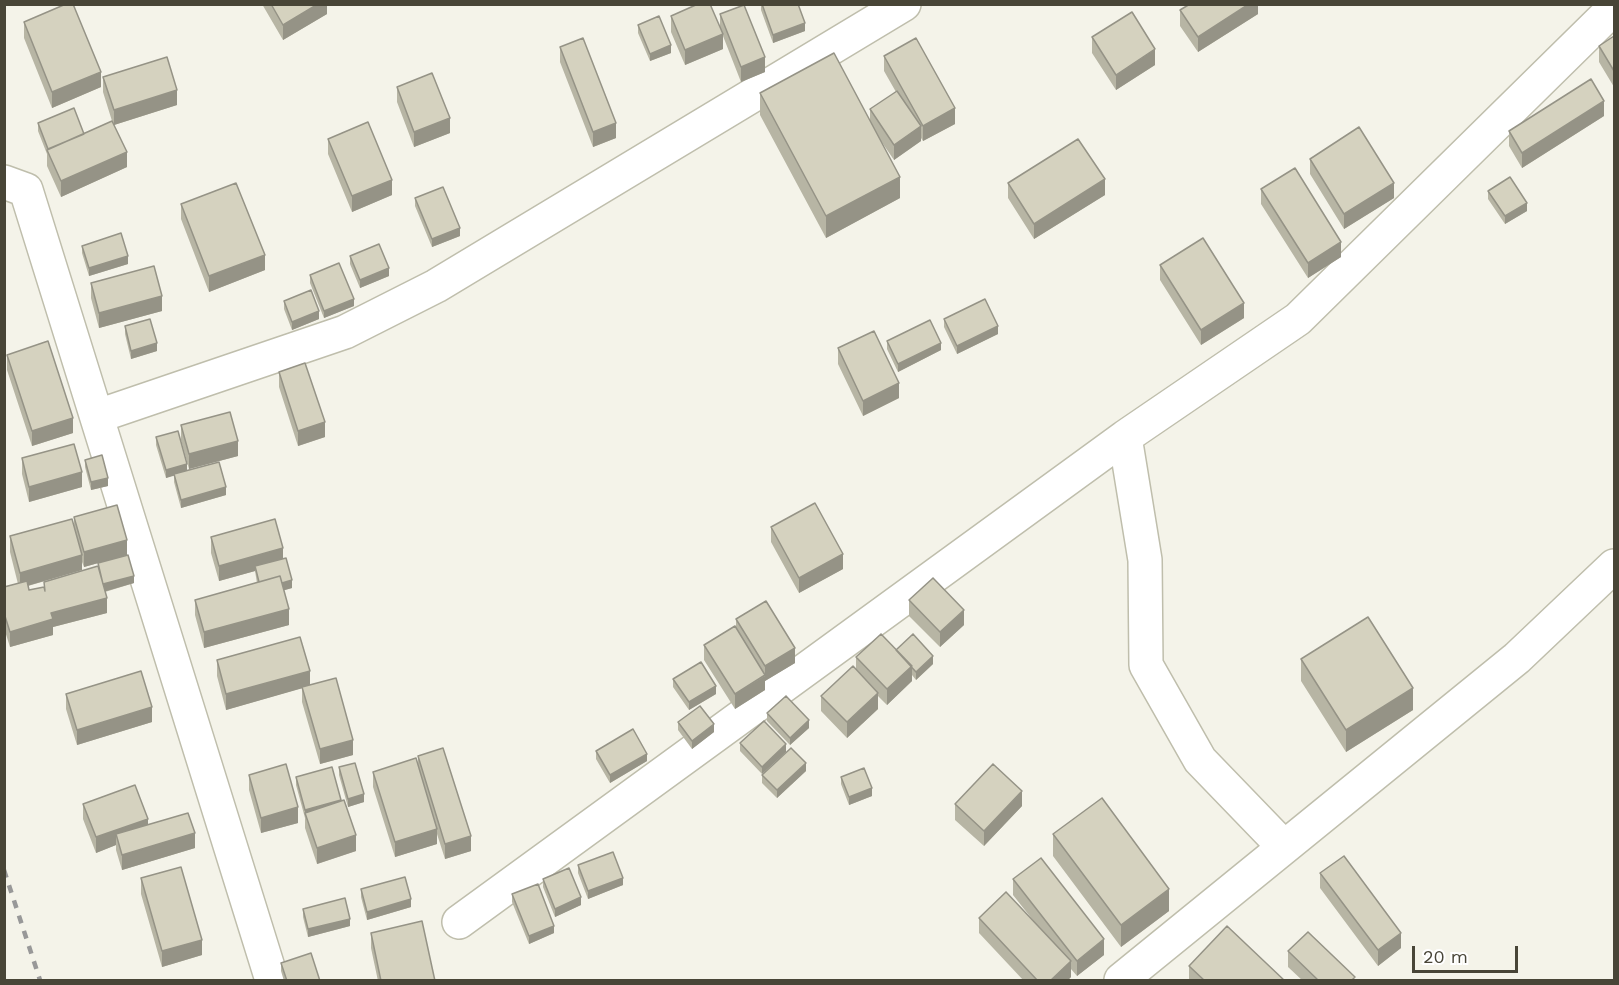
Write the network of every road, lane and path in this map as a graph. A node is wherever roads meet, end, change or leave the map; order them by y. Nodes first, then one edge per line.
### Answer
1 (904, 4) edge
2 (1614, 8) edge
3 (4, 182) edge
4 (98, 416) junction
5 (1125, 437) junction
6 (1614, 566) edge
7 (1284, 847) junction
8 (459, 922) dead end
9 (272, 981) edge
10 (1121, 981) edge

1 - 4 street
2 - 5 street
3 - 4 street
4 - 9 street
5 - 7 street
5 - 8 street
6 - 7 street
7 - 10 street

